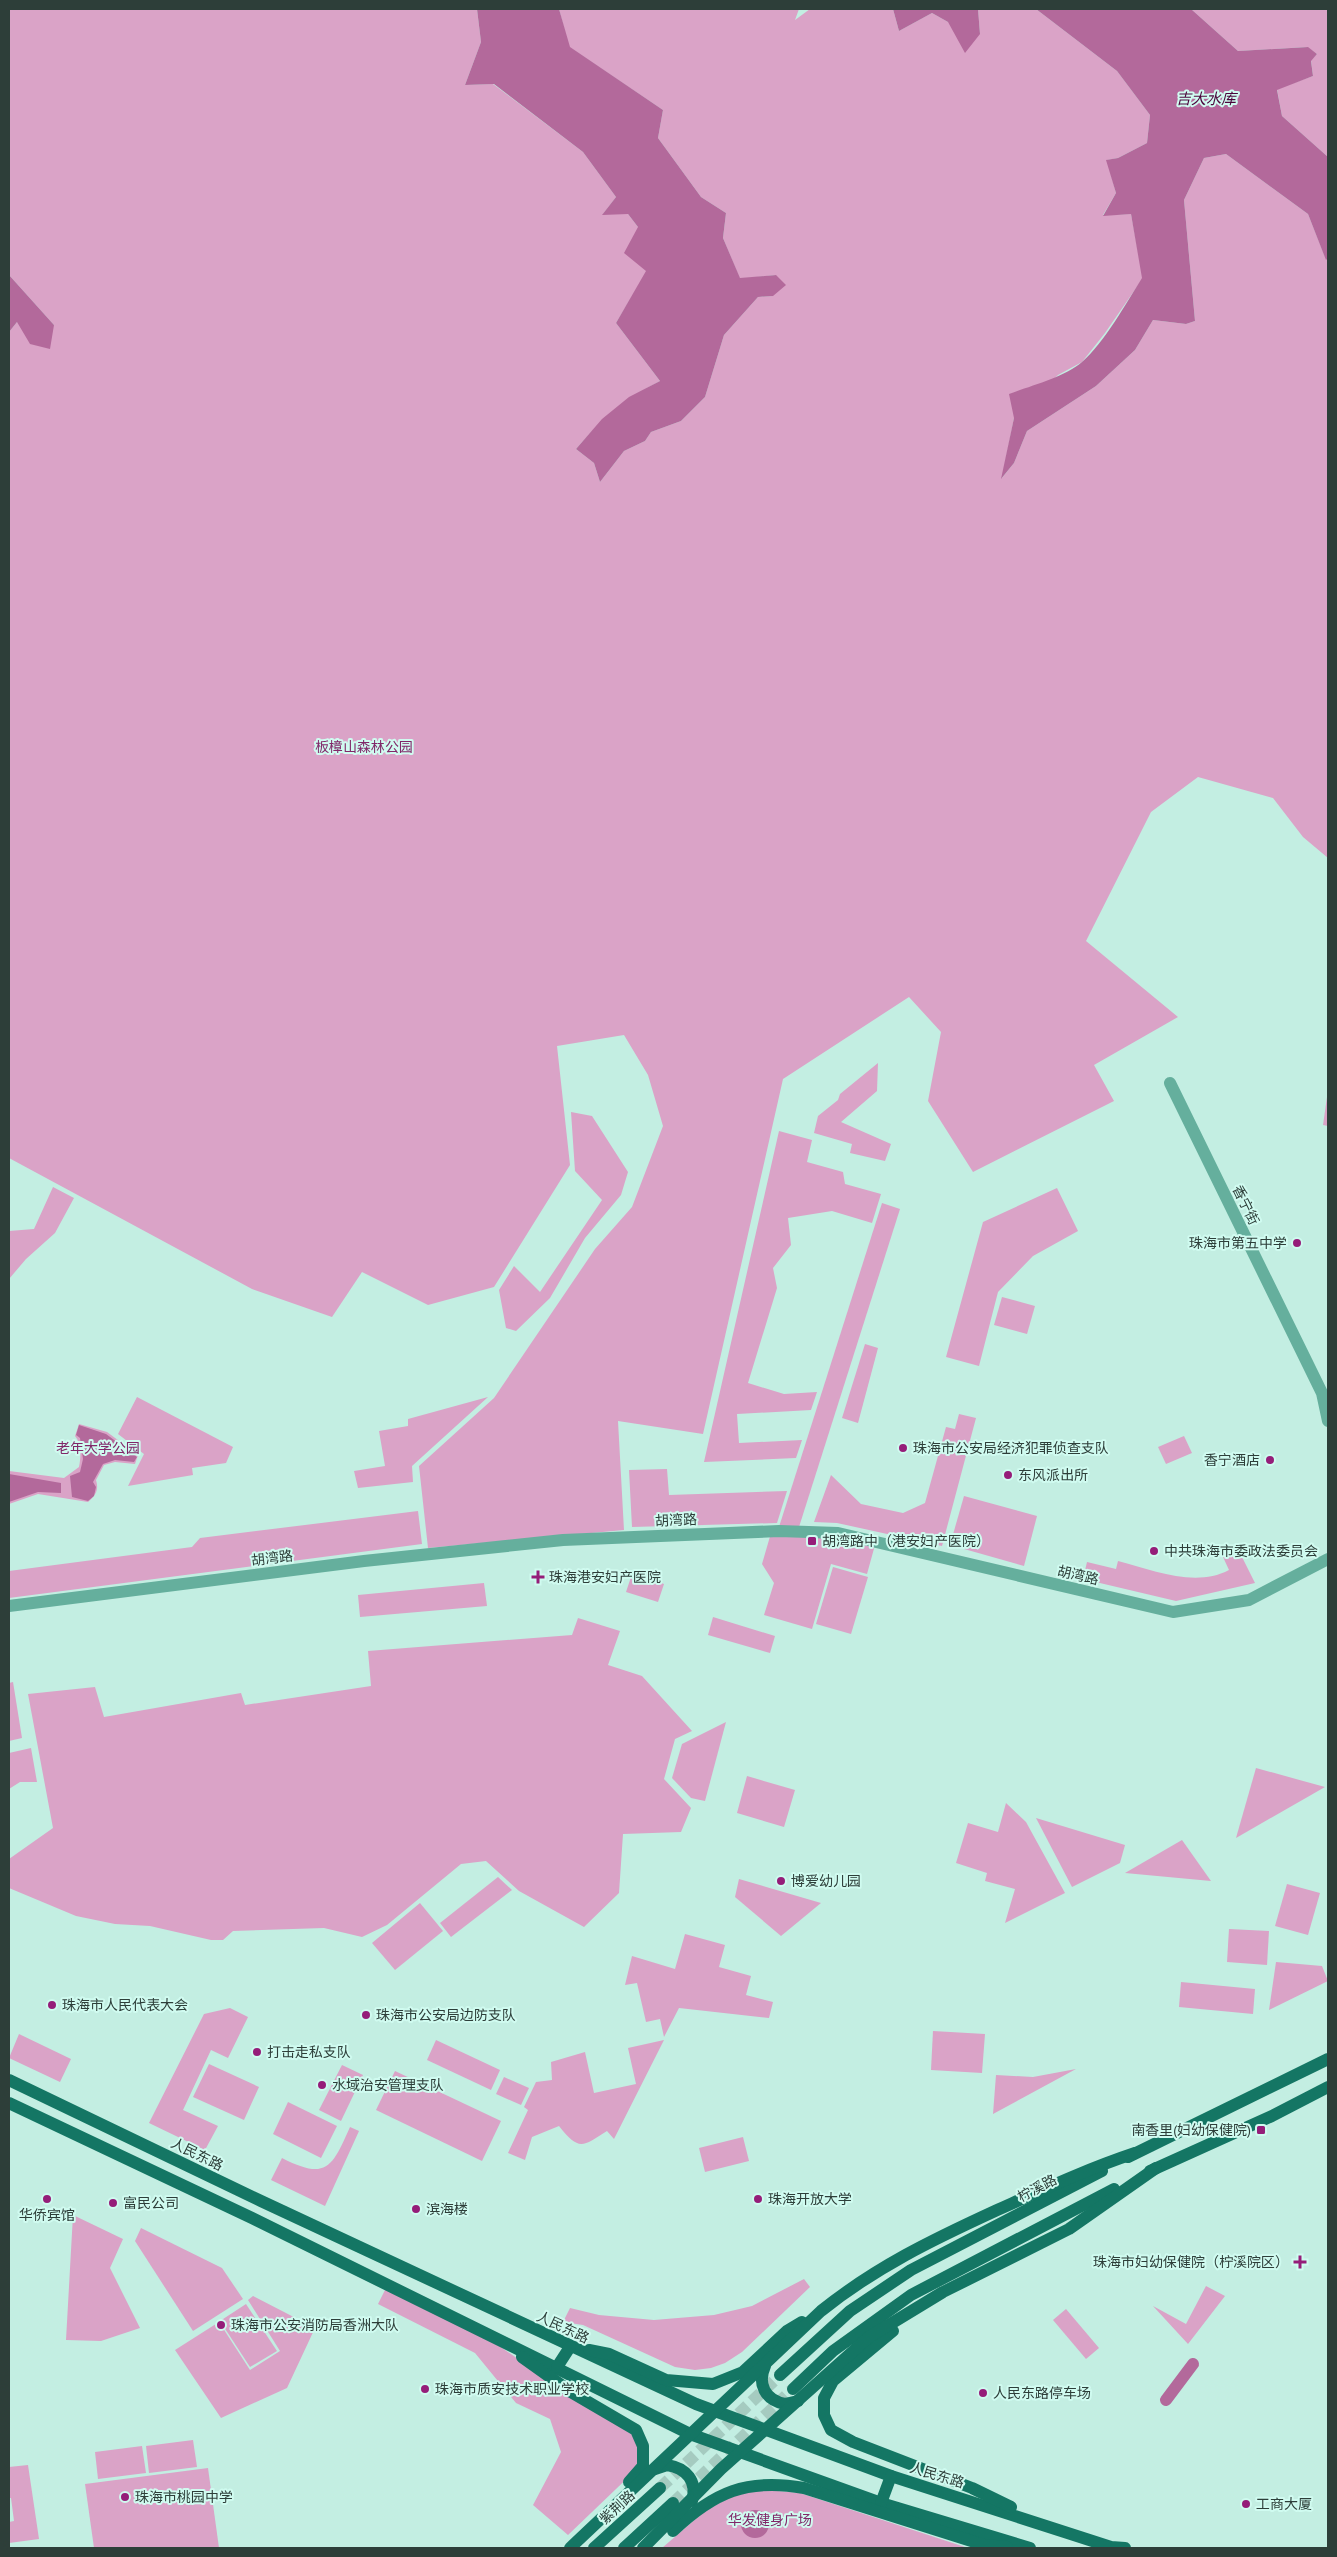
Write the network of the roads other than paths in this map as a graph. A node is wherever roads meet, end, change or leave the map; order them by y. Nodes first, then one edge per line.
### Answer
1 (1170, 1083) dead end
2 (1325, 1396) edge
3 (1328, 1420) edge
4 (1328, 1559) edge
5 (9, 1606) edge
6 (1328, 2059) edge
7 (9, 2080) edge
8 (1328, 2087) edge
9 (9, 2103) edge
10 (1135, 2153) junction
11 (1156, 2168) junction
12 (943, 2292) junction
13 (821, 2311) junction
14 (497, 2340) junction
15 (570, 2347) junction
16 (766, 2364) junction
17 (557, 2367) junction
18 (780, 2374) tunnel mouth
19 (797, 2395) junction
20 (717, 2412) junction
21 (765, 2430) junction
22 (690, 2434) junction
23 (741, 2452) junction
24 (649, 2473) junction
25 (890, 2476) junction
26 (660, 2488) tunnel mouth
27 (692, 2501) junction
28 (672, 2503) tunnel mouth
29 (881, 2503) junction
30 (1047, 2525) junction
31 (560, 2548) edge
32 (570, 2548) edge
33 (594, 2548) edge
34 (624, 2548) edge
35 (643, 2548) edge
36 (655, 2548) edge
37 (1023, 2548) edge
38 (1030, 2548) edge
39 (1113, 2548) edge
40 (1125, 2548) edge

1 - 2 street, 香宁街
2 - 3 street, 香宁街
4 - 5 street, 胡湾路
6 - 10 main road, 柠溪路
7 - 15 main road, 人民东路
8 - 11 main road
9 - 14 main road
10 - 13 main road
10 - 18 main road, 柠溪路
11 - 12 main road
11 - 19 main road
12 - 19 main road
12 - 30 main road
13 - 15 main road
13 - 16 main road
14 - 17 main road
14 - 31 main road
15 - 17 main road
15 - 20 main road, 人民东路
16 - 19 main road
16 - 20 main road
17 - 22 main road
19 - 21 main road
20 - 21 main road, 人民东路
20 - 22 main road
21 - 23 main road
21 - 25 main road, 人民东路
22 - 23 main road
22 - 24 main road
23 - 27 main road
23 - 29 main road
24 - 27 main road
24 - 32 main road
25 - 29 main road
25 - 30 main road, 人民东路
26 - 33 main road, 紫荆路
27 - 35 main road
28 - 34 main road
29 - 38 main road
30 - 39 main road, 人民东路
36 - 37 main road
39 - 40 main road, 人民东路

